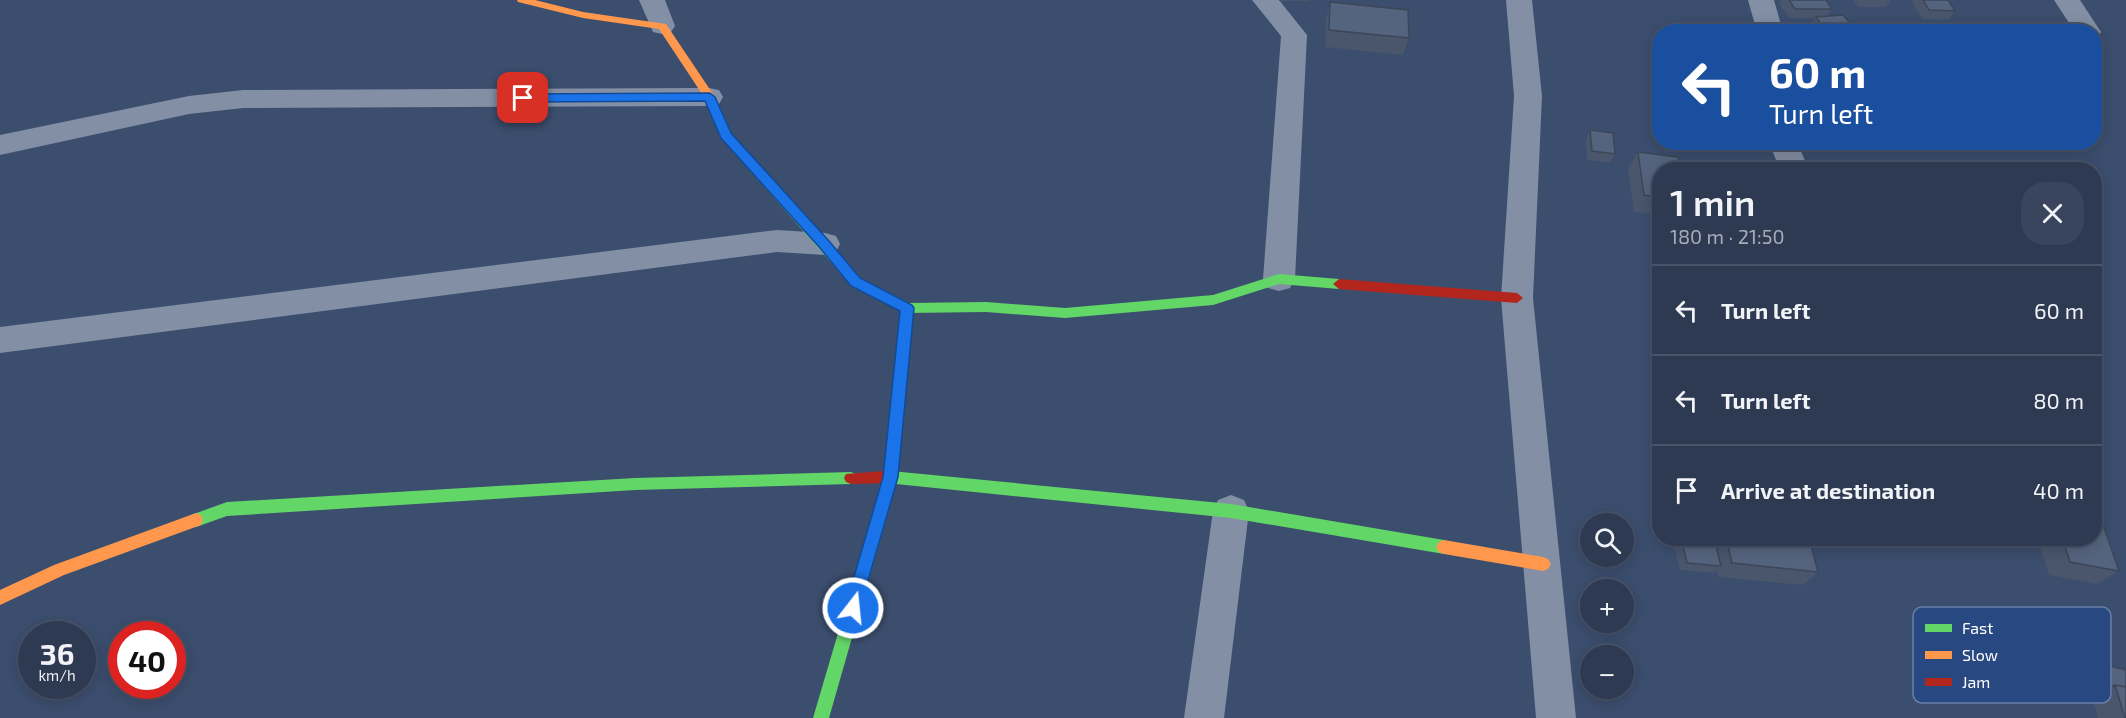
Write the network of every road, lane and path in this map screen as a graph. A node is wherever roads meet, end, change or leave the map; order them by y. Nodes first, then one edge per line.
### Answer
1 (522, 0) edge
2 (652, 0) edge
3 (1265, 0) edge
4 (1519, 0) edge
5 (1761, 0) edge
6 (2067, 0) edge
7 (1768, 24) edge
8 (2083, 24) edge
9 (662, 27) junction
10 (710, 97) junction
11 (0, 145) edge
12 (825, 244) junction
13 (1280, 279) junction
14 (1517, 298) junction
15 (907, 308) junction
16 (0, 340) edge
17 (891, 477) junction
18 (1231, 511) junction
19 (1543, 564) junction
20 (0, 598) edge
21 (821, 718) edge
22 (1204, 718) edge
23 (1556, 718) edge

1 - 9 street
2 - 9 street
3 - 13 street
4 - 14 street
5 - 7 street
6 - 8 street
9 - 10 street
10 - 11 street
10 - 12 street
12 - 15 street
12 - 16 street
13 - 14 street
13 - 15 street
14 - 19 street
15 - 17 street
17 - 18 street
17 - 20 street
17 - 21 street
18 - 19 street
18 - 22 street
19 - 23 street

